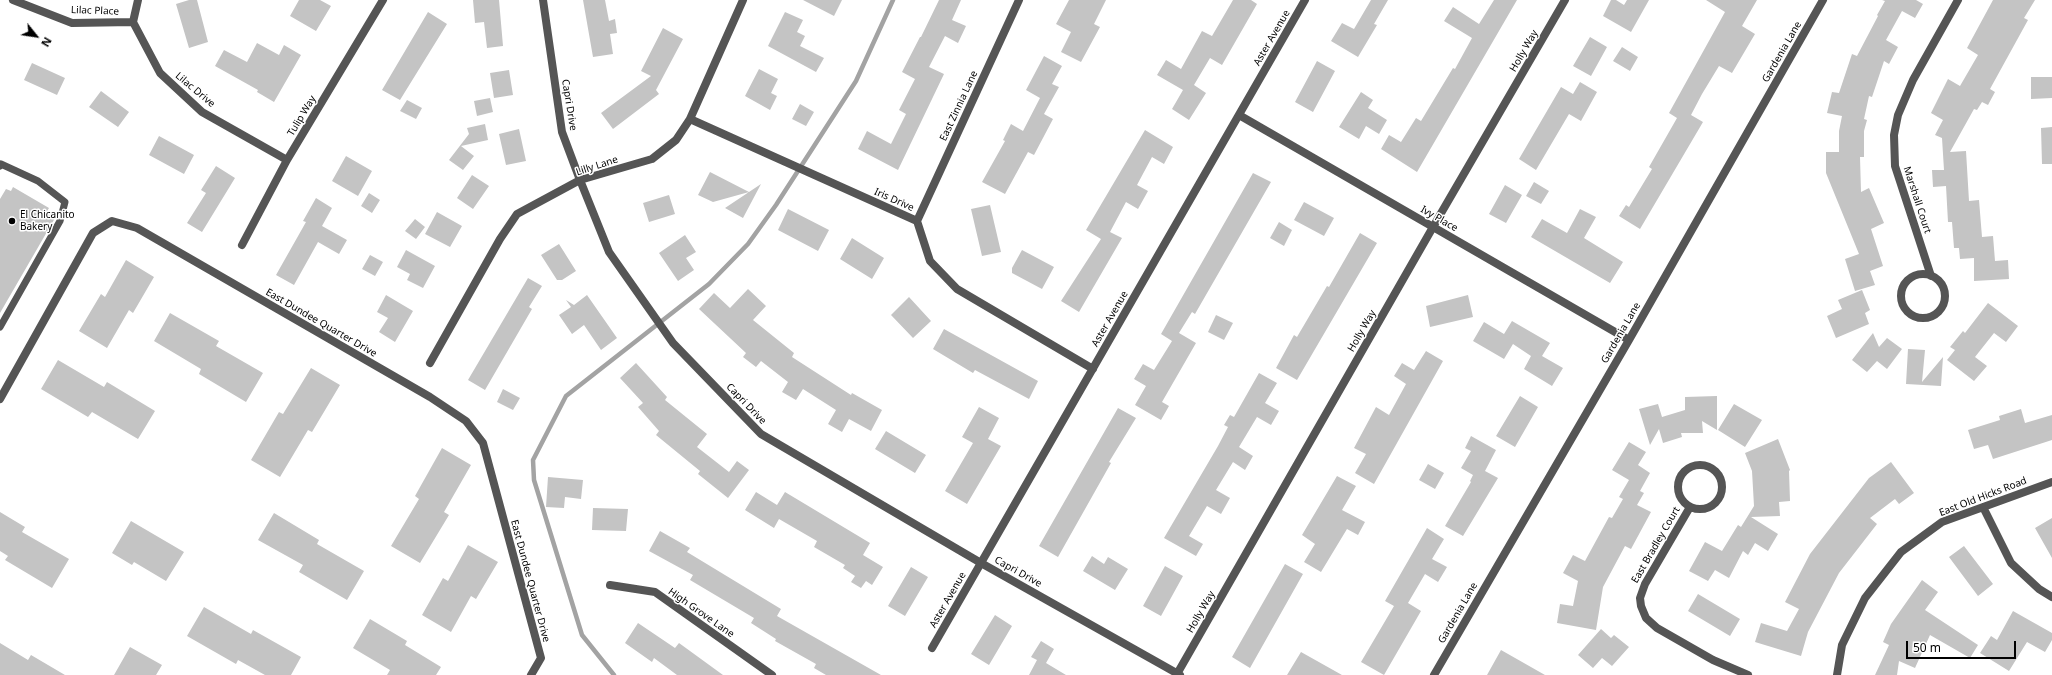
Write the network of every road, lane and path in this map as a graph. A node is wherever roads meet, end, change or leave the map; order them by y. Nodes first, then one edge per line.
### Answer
1 (13, 0) edge
2 (138, 0) edge
3 (382, 0) edge
4 (543, 0) edge
5 (743, 0) edge
6 (1019, 0) edge
7 (1305, 0) edge
8 (1565, 0) edge
9 (1823, 0) edge
10 (1958, 0) edge
11 (133, 22) junction
12 (1239, 115) junction
13 (690, 119) junction
14 (287, 160) junction
15 (0, 166) edge
16 (580, 180) junction
17 (917, 221) junction
18 (1433, 227) junction
19 (242, 244) dead end
20 (1931, 276) junction
21 (0, 326) edge
22 (1629, 340) junction
23 (430, 363) dead end
24 (1093, 369) junction
25 (0, 399) edge
26 (2052, 482) edge
27 (1690, 507) junction
28 (1983, 507) junction
29 (981, 563) junction
30 (610, 585) dead end
31 (2052, 598) edge
32 (932, 648) dead end
33 (1178, 674) edge
34 (531, 675) edge
35 (772, 675) edge
36 (1434, 675) edge
37 (1748, 675) edge
38 (1837, 675) edge

1 - 11 street, Lilac Place
2 - 11 street
3 - 14 street, Tulip Way
4 - 16 street, Capri Drive
5 - 13 street, Lilly Lane
6 - 17 street, East Zinnia Lane
7 - 12 street, Aster Avenue
8 - 18 street, Holly Way
9 - 22 street, Gardenia Lane
10 - 20 street, Marshall Court
11 - 14 street, Lilac Drive
12 - 18 street, Ivy Place
12 - 24 street, Aster Avenue
13 - 16 street, Lilly Lane
13 - 17 street, Iris Drive
14 - 19 street, Tulip Way
15 - 21 lane
16 - 23 street, Lilly Lane
16 - 29 street, Capri Drive
17 - 24 street, Iris Drive
18 - 22 street, Ivy Place
18 - 33 street, Holly Way
20 - 20 street, Marshall Court
22 - 36 street, Gardenia Lane
24 - 29 street, Aster Avenue
25 - 34 street, East Dundee Quarter Drive
26 - 28 street, East Old Hicks Road
27 - 27 street, East Bradley Court
27 - 37 street, East Bradley Court
28 - 31 street
28 - 38 street, East Old Hicks Road
29 - 32 street, Aster Avenue
29 - 33 street, Capri Drive
30 - 35 street, High Grove Lane

